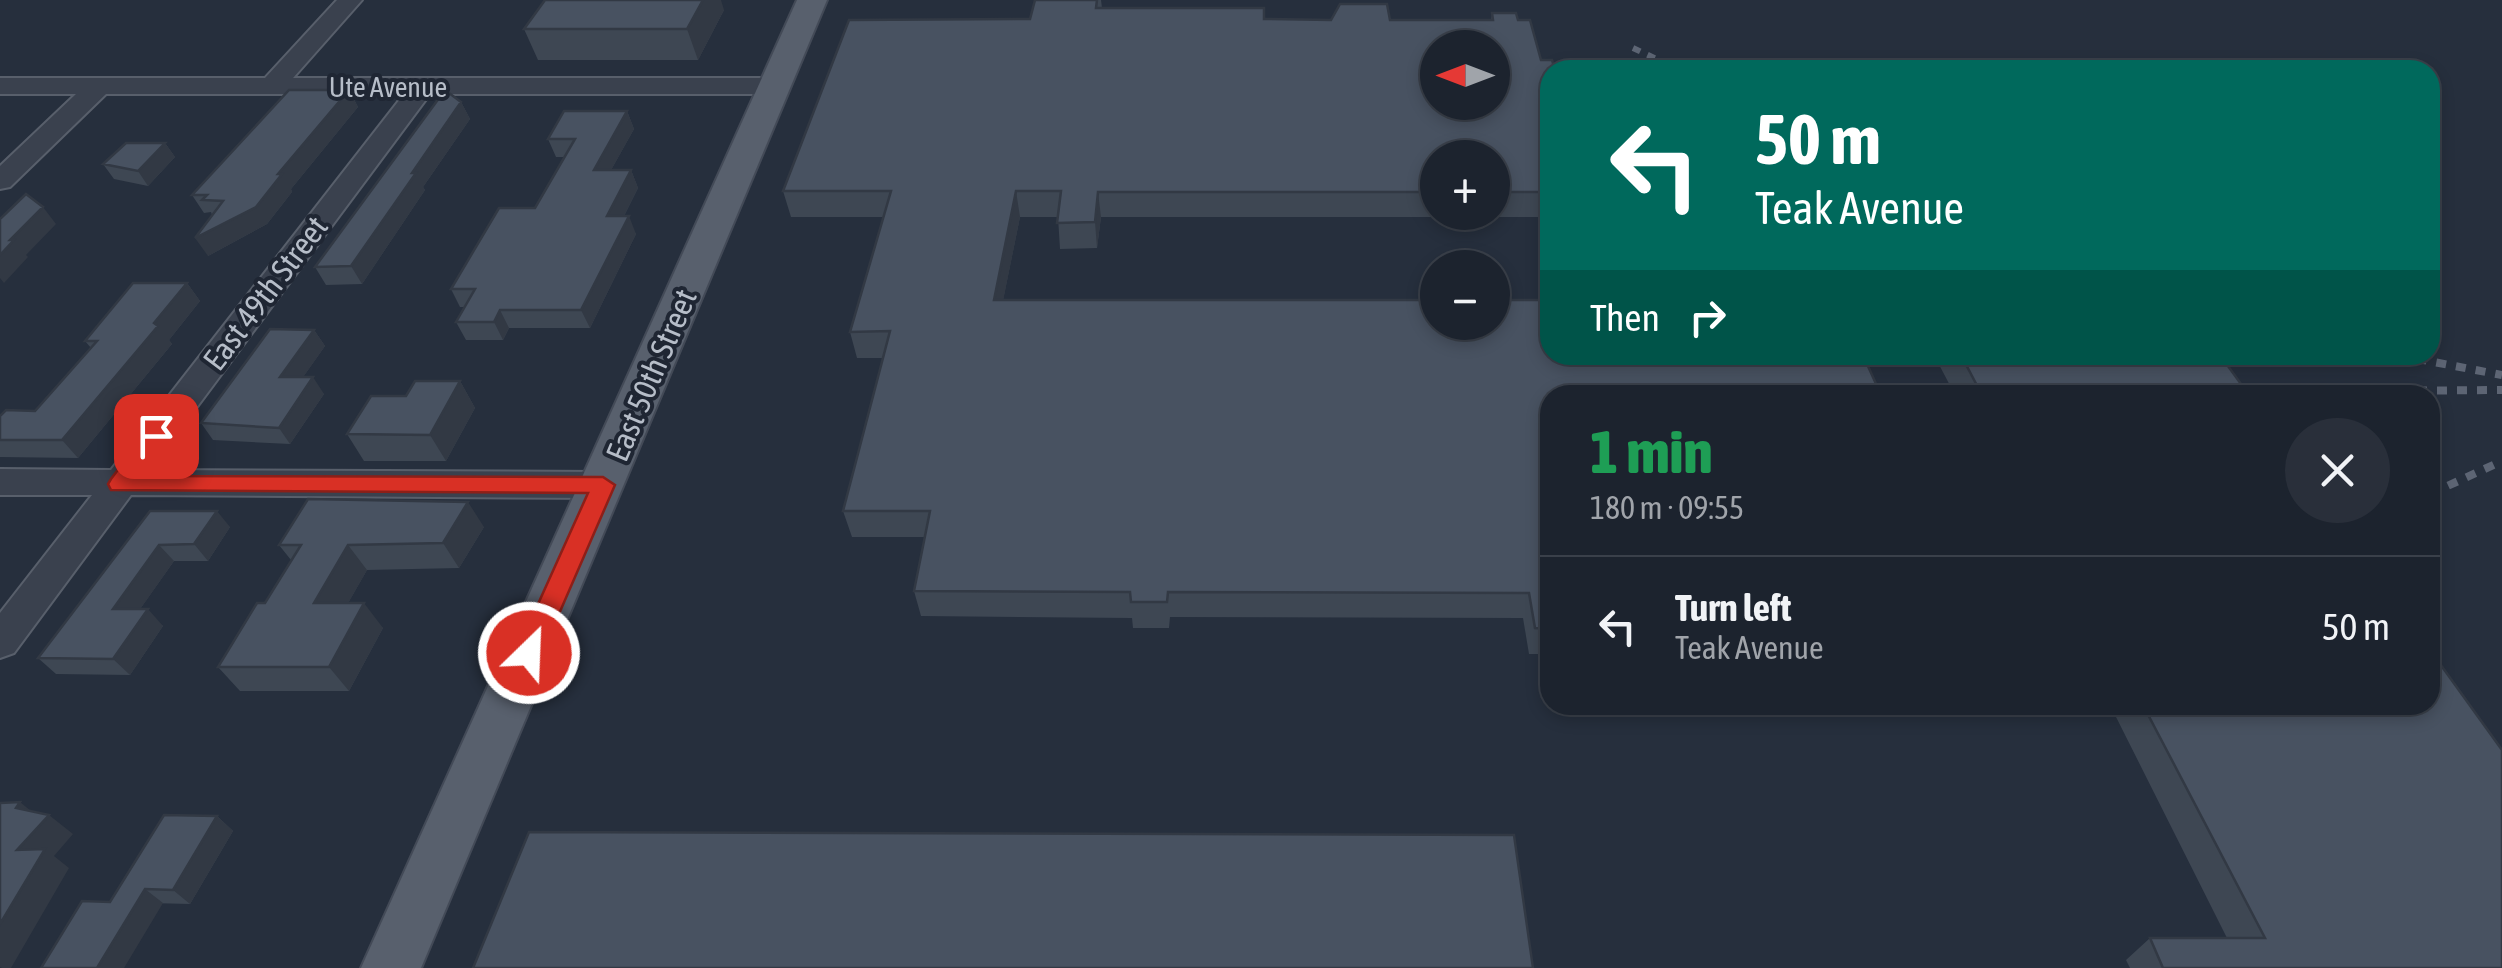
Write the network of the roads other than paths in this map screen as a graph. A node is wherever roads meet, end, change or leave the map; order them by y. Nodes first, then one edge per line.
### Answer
1 (350, 0) edge
2 (812, 0) edge
3 (0, 86) edge
4 (99, 86) junction
5 (272, 86) junction
6 (776, 86) junction
7 (422, 87) junction
8 (0, 181) edge
9 (0, 482) edge
10 (119, 484) junction
11 (603, 485) junction
12 (0, 642) edge
13 (390, 968) edge

1 - 5 street
2 - 6 main road, East 50th Street
3 - 4 street, Ute Avenue
4 - 5 street, Ute Avenue
4 - 8 street
5 - 7 street, Ute Avenue
6 - 7 street, Ute Avenue
6 - 11 main road, East 50th Street
7 - 10 street, East 49th Street
9 - 10 street
10 - 11 street
10 - 12 street, East 49th Street
11 - 13 main road, East 50th Street

